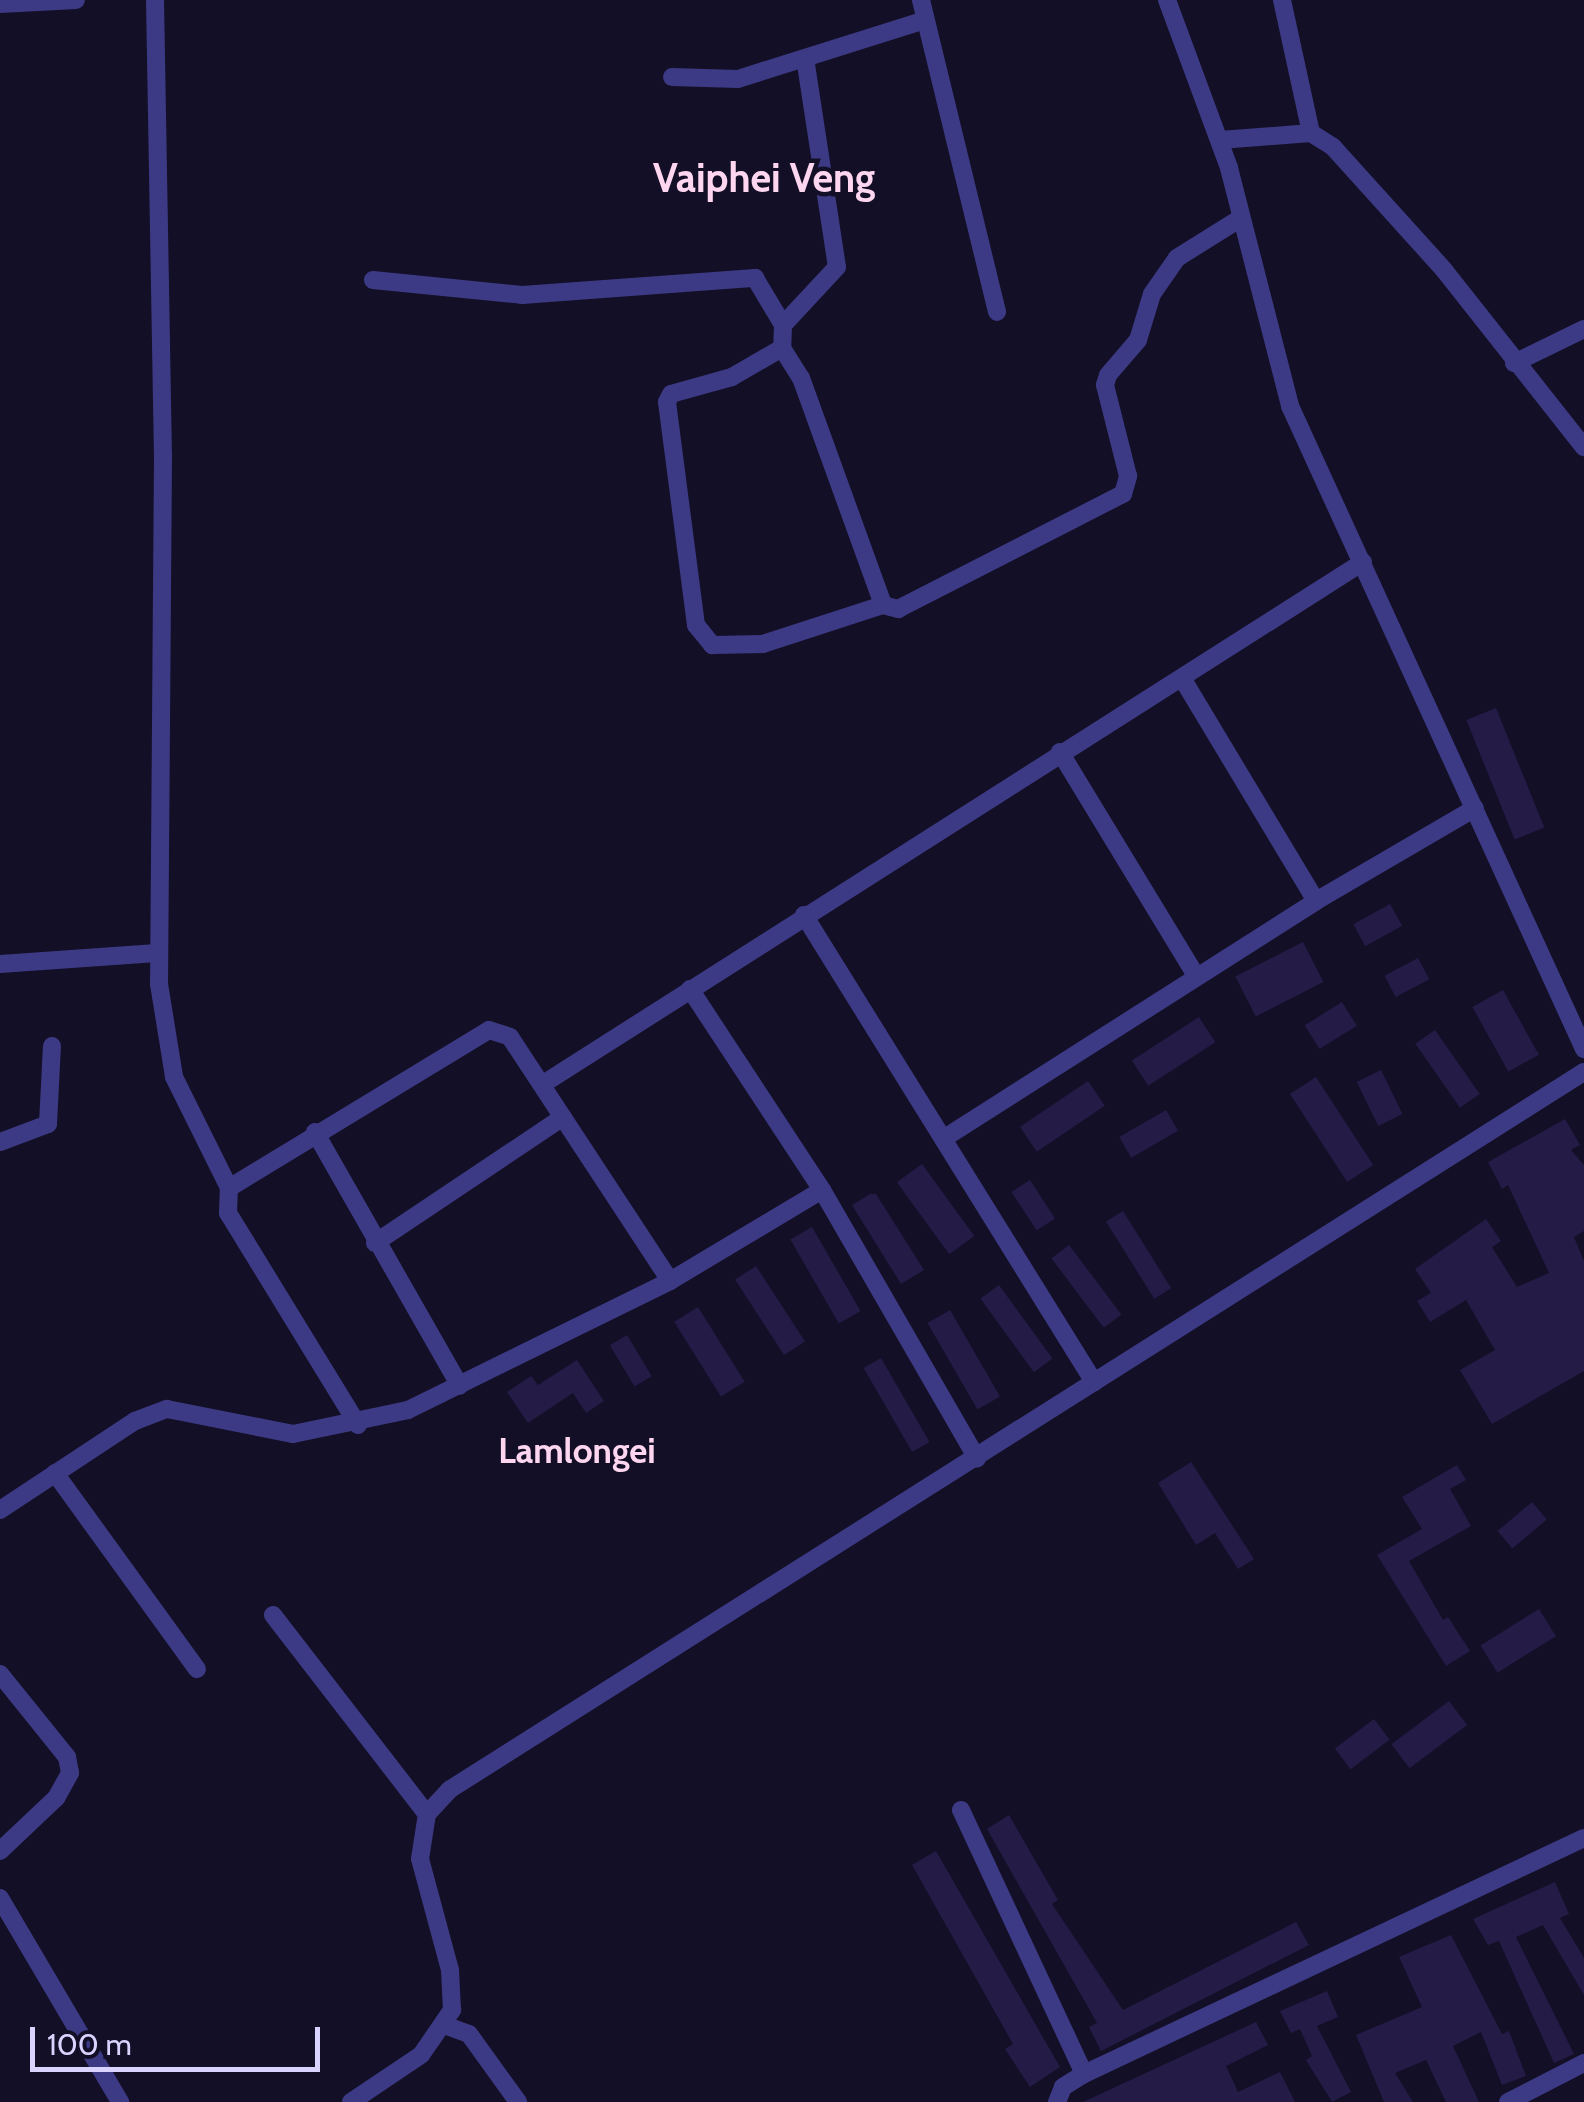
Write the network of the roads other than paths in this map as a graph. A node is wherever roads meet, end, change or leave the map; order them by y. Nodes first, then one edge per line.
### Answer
1 (76, 0) edge
2 (155, 0) edge
3 (921, 0) edge
4 (1167, 0) edge
5 (1282, 0) edge
6 (0, 4) edge
7 (922, 21) junction
8 (804, 60) junction
9 (672, 77) dead end
10 (1311, 133) junction
11 (1220, 140) junction
12 (1241, 218) junction
13 (373, 280) dead end
14 (997, 312) dead end
15 (783, 326) junction
16 (1584, 329) edge
17 (782, 348) junction
18 (1514, 363) junction
19 (1584, 447) edge
20 (1363, 562) junction
21 (883, 605) junction
22 (1182, 678) junction
23 (1060, 752) junction
24 (1475, 808) junction
25 (1316, 901) junction
26 (804, 916) junction
27 (157, 953) junction
28 (0, 964) edge
29 (1196, 976) junction
30 (690, 989) junction
31 (52, 1046) dead end
32 (1584, 1048) edge
33 (1584, 1072) edge
34 (543, 1084) junction
35 (563, 1117) junction
36 (315, 1132) junction
37 (946, 1137) junction
38 (0, 1142) edge
39 (228, 1188) junction
40 (822, 1190) junction
41 (375, 1243) junction
42 (670, 1281) junction
43 (1094, 1382) junction
44 (460, 1386) junction
45 (358, 1425) junction
46 (977, 1459) junction
47 (55, 1473) junction
48 (0, 1510) edge
49 (272, 1615) dead end
50 (197, 1669) dead end
51 (0, 1674) edge
52 (961, 1810) dead end
53 (427, 1814) junction
54 (1584, 1838) edge
55 (0, 1851) edge
56 (0, 1898) edge
57 (447, 2026) junction
58 (1584, 2063) edge
59 (1084, 2074) junction
60 (120, 2102) edge
61 (351, 2102) edge
62 (518, 2102) edge
63 (1057, 2102) edge
64 (1508, 2102) edge

1 - 6 street
2 - 27 street
3 - 7 street
4 - 11 street
5 - 10 street
7 - 8 street
7 - 14 street
8 - 9 street
8 - 15 street
10 - 11 street
10 - 18 street
11 - 12 street
12 - 20 street
12 - 21 street
13 - 15 street
15 - 17 street
16 - 18 street
17 - 21 street
17 - 21 street
18 - 19 street
20 - 22 street
20 - 24 street
22 - 23 street
22 - 25 street
23 - 26 street
23 - 29 street
24 - 25 street
24 - 32 street
25 - 29 street
26 - 30 street
26 - 37 street
27 - 28 street
27 - 39 street
29 - 37 street
30 - 34 street
30 - 40 street
31 - 38 street
33 - 43 street
34 - 35 street
34 - 36 street
35 - 41 street
35 - 42 street
36 - 39 street
36 - 41 street
37 - 43 street
39 - 45 street
40 - 42 street
40 - 46 street
41 - 44 street
42 - 44 street
43 - 46 street
44 - 45 street
45 - 47 street
46 - 53 street
47 - 48 street
47 - 50 street
49 - 53 street
51 - 55 street
52 - 59 street
53 - 57 street
54 - 59 street
56 - 60 street
57 - 61 street
57 - 62 street
58 - 64 street
59 - 63 street

